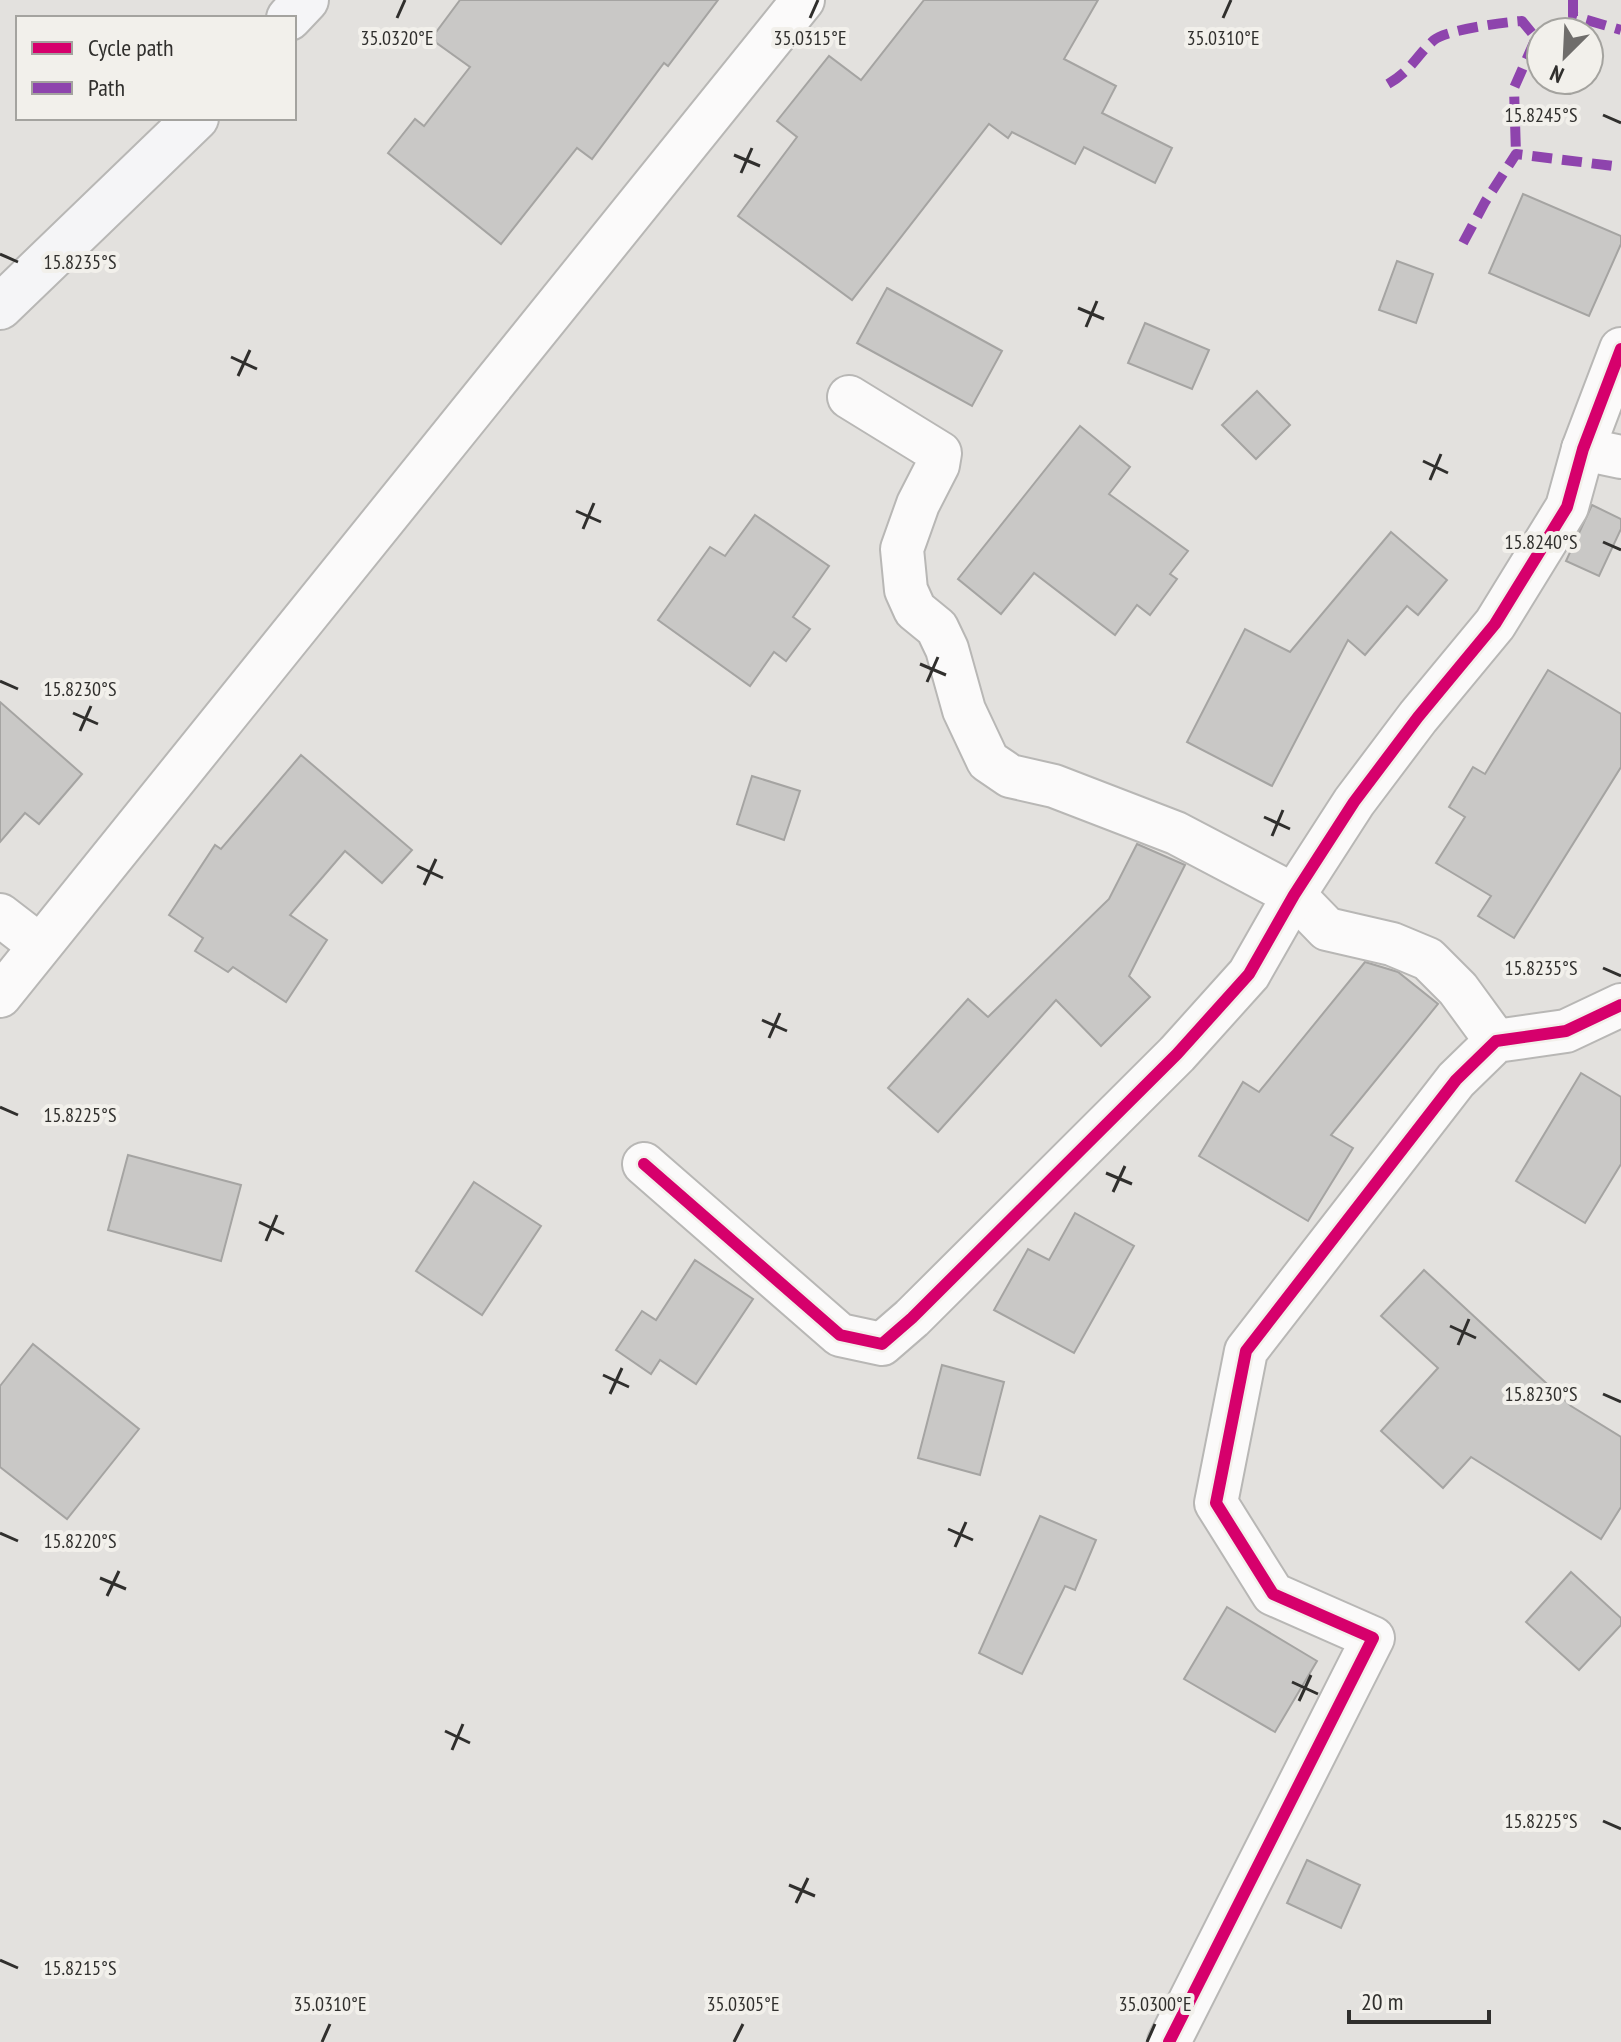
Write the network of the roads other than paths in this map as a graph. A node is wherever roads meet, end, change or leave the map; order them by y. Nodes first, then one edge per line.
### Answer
1 (306, 0) edge
2 (803, 0) edge
3 (291, 16) edge
4 (194, 120) edge
5 (0, 307) edge
6 (1621, 349) edge
7 (849, 397) dead end
8 (1602, 453) edge
9 (1294, 895) junction
10 (0, 915) edge
11 (39, 945) junction
12 (0, 996) edge
13 (1621, 1005) edge
14 (1496, 1041) junction
15 (644, 1164) dead end
16 (1169, 2042) edge

1 - 3 main road
2 - 11 street
4 - 5 main road
6 - 8 street
7 - 9 street
8 - 9 street
9 - 14 street
9 - 15 street
10 - 11 street
11 - 12 street
13 - 14 street
14 - 16 street

